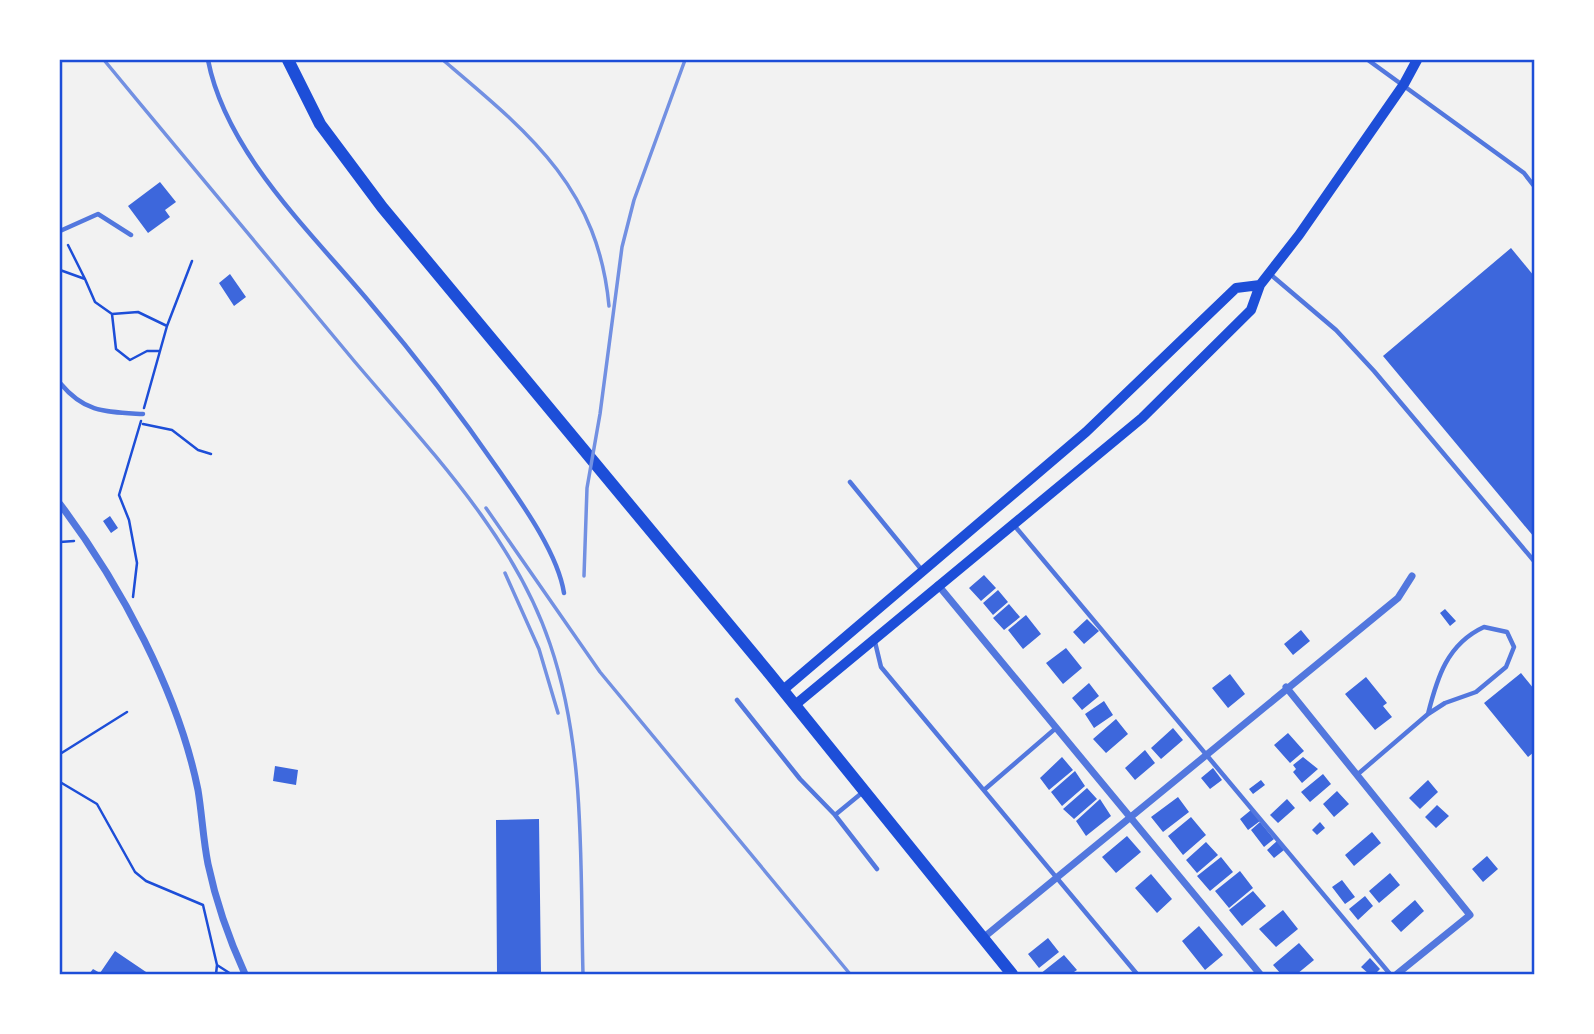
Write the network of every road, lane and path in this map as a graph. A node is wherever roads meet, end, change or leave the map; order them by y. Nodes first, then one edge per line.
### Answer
1 (208, 60) edge
2 (288, 60) edge
3 (1368, 60) edge
4 (1417, 60) edge
5 (1404, 85) junction
6 (1535, 186) edge
7 (60, 231) edge
8 (131, 235) dead end
9 (68, 245) dead end
10 (192, 261) dead end
11 (60, 271) edge
12 (1269, 274) junction
13 (85, 279) junction
14 (1260, 285) junction
15 (112, 313) junction
16 (167, 326) junction
17 (160, 351) junction
18 (60, 383) edge
19 (143, 414) junction
20 (140, 423) junction
21 (211, 454) dead end
22 (850, 482) dead end
23 (60, 504) edge
24 (1012, 523) junction
25 (1535, 561) edge
26 (923, 573) junction
27 (1412, 576) dead end
28 (938, 585) junction
29 (564, 593) dead end
30 (132, 599) dead end
31 (874, 638) junction
32 (1286, 687) junction
33 (783, 690) junction
34 (737, 700) dead end
35 (795, 705) junction
36 (127, 712) dead end
37 (1428, 714) junction
38 (1056, 728) junction
39 (60, 754) edge
40 (1207, 754) junction
41 (1357, 775) junction
42 (60, 782) edge
43 (984, 790) junction
44 (864, 791) junction
45 (835, 815) junction
46 (1129, 817) junction
47 (877, 869) dead end
48 (1057, 877) junction
49 (983, 938) junction
50 (217, 965) junction
51 (216, 975) edge
52 (231, 975) edge
53 (245, 975) edge
54 (1012, 975) edge
55 (1137, 975) edge
56 (1260, 975) edge
57 (1390, 975) edge
58 (1397, 975) edge

1 - 29 lane
2 - 33 main road
3 - 5 lane
4 - 5 main road
5 - 6 lane
5 - 12 main road
7 - 8 lane
9 - 13 path
10 - 16 path
11 - 13 path
12 - 14 main road
12 - 25 lane
13 - 15 path
14 - 24 main road
14 - 26 main road
15 - 16 path
15 - 17 path
16 - 17 path
17 - 19 path
18 - 19 lane
19 - 20 path
20 - 21 path
20 - 30 path
22 - 26 lane
23 - 53 street
24 - 28 main road
24 - 40 lane
26 - 33 main road
27 - 32 street
28 - 31 main road
28 - 38 street
31 - 35 main road
31 - 43 lane
32 - 40 street
32 - 41 street
33 - 35 main road
34 - 45 lane
35 - 44 main road
36 - 39 path
37 - 37 lane
37 - 41 lane
38 - 43 lane
38 - 46 street
40 - 46 street
40 - 57 lane
41 - 58 street
42 - 50 path
43 - 48 lane
44 - 45 lane
44 - 49 main road
45 - 47 lane
46 - 48 street
46 - 56 street
48 - 49 street
48 - 55 lane
49 - 54 main road
50 - 51 path
50 - 52 path

